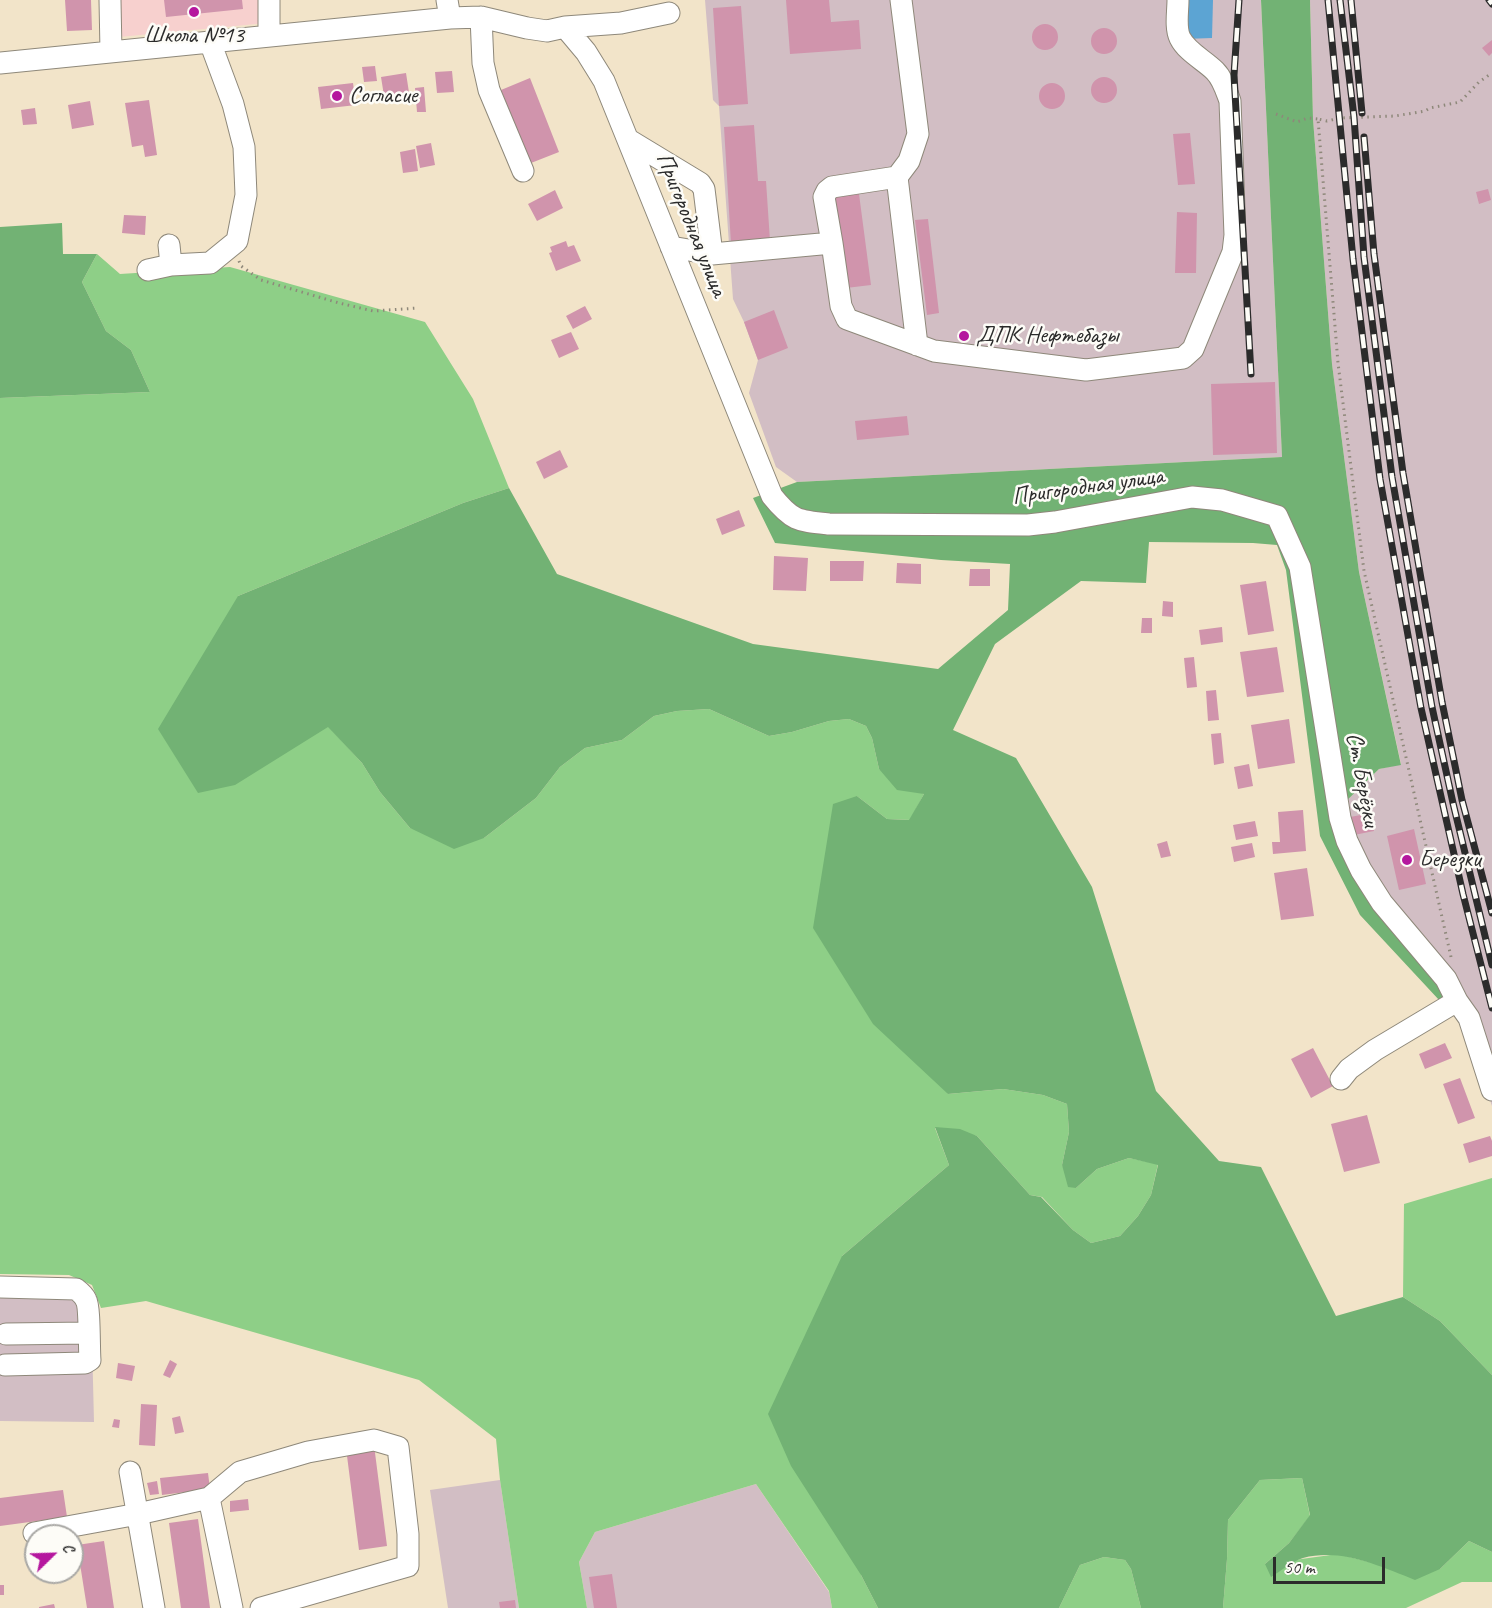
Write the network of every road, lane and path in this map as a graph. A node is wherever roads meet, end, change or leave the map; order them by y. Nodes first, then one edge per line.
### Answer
1 (110, 0) edge
2 (269, 0) edge
3 (901, 0) edge
4 (1178, 0) edge
5 (449, 9) edge
6 (669, 13) dead end
7 (481, 17) junction
8 (565, 27) junction
9 (272, 35) junction
10 (210, 42) junction
11 (111, 52) junction
12 (0, 63) edge
13 (1492, 72) edge
14 (1276, 114) dead end
15 (1318, 119) junction
16 (629, 140) junction
17 (523, 171) dead end
18 (897, 177) junction
19 (237, 241) junction
20 (832, 243) junction
21 (671, 247) junction
22 (712, 254) junction
23 (148, 270) dead end
24 (418, 308) dead end
25 (917, 345) junction
26 (1277, 516) joint
27 (1452, 960) dead end
28 (1457, 1001) junction
29 (1341, 1079) dead end
30 (1492, 1090) edge
31 (0, 1287) edge
32 (88, 1333) junction
33 (6, 1334) dead end
34 (6, 1365) dead end
35 (130, 1472) dead end
36 (209, 1498) junction
37 (138, 1514) junction
38 (83, 1524) edge
39 (154, 1608) edge
40 (232, 1608) edge
41 (261, 1608) edge

1 - 11 street
2 - 9 street
3 - 18 street
4 - 25 street
5 - 7 street
5 - 9 street
6 - 8 street
7 - 8 street
7 - 17 street
8 - 16 street, Пригородная улица
9 - 10 street
10 - 11 street
10 - 19 street
11 - 12 street
13 - 15 path
14 - 15 path
15 - 27 path
16 - 21 street, Пригородная улица
16 - 22 street
18 - 20 street
18 - 25 street
19 - 23 street
19 - 24 path
20 - 22 street
20 - 25 street
21 - 22 street
21 - 26 street, Пригородная улица
26 - 28 street, Ст. Берёзки
28 - 29 street
28 - 30 street, Ст. Берёзки
31 - 32 street
32 - 33 street
32 - 34 street
35 - 37 street
36 - 37 street
36 - 40 street
36 - 41 street
37 - 38 street
37 - 39 street

